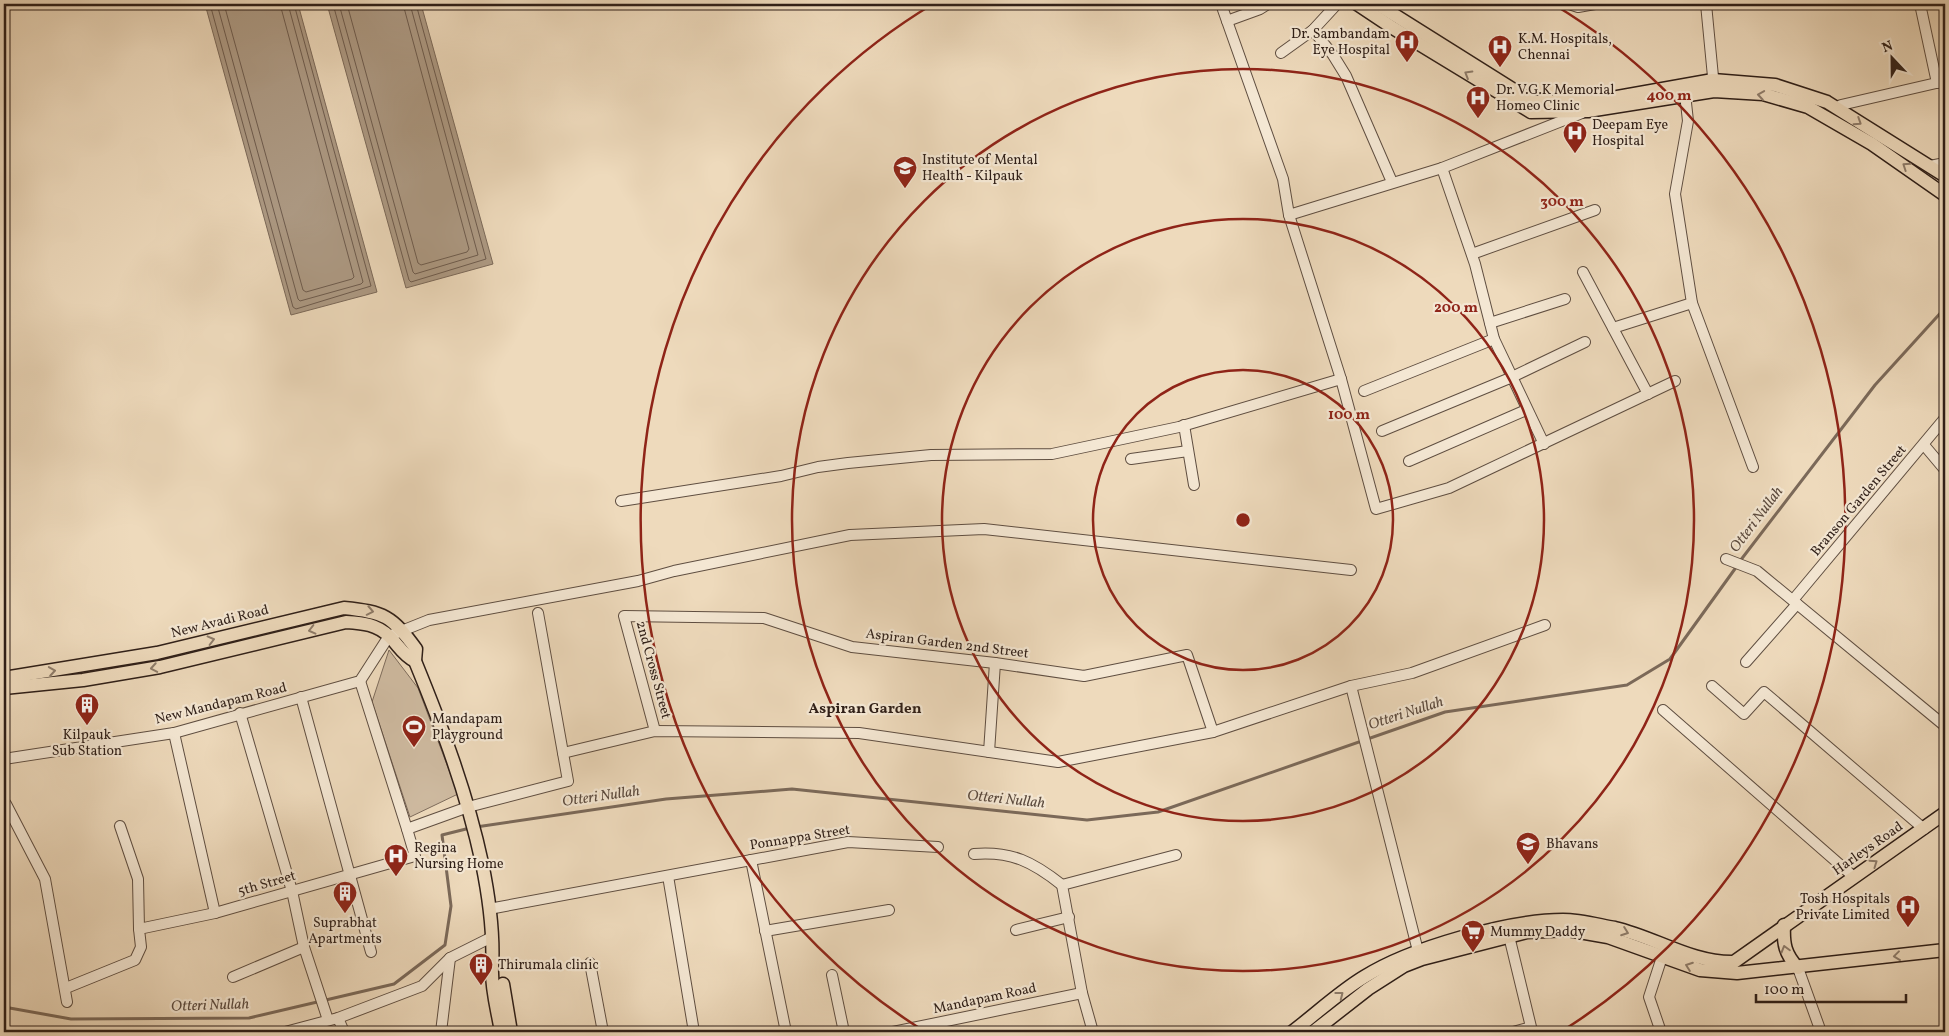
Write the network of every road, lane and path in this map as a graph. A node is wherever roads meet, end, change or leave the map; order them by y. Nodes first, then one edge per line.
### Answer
1 (1222, 4) edge
2 (1268, 4) edge
3 (1337, 4) edge
4 (1357, 4) edge
5 (1376, 4) edge
6 (1569, 4) edge
7 (1595, 4) edge
8 (1706, 4) edge
9 (1920, 4) edge
10 (1227, 21) junction
11 (1313, 30) junction
12 (1281, 53) dead end
13 (1941, 82) edge
14 (1714, 85) junction
15 (1685, 94) junction
16 (1836, 108) junction
17 (1588, 111) junction
18 (1945, 163) edge
19 (1930, 166) junction
20 (1442, 168) junction
21 (1945, 176) edge
22 (1392, 182) junction
23 (1945, 195) edge
24 (1595, 210) dead end
25 (1289, 215) junction
26 (1472, 254) junction
27 (1583, 272) dead end
28 (1565, 299) dead end
29 (1692, 303) junction
30 (1490, 323) junction
31 (1613, 328) junction
32 (1494, 339) junction
33 (1585, 342) dead end
34 (1510, 378) junction
35 (1340, 379) junction
36 (1675, 381) dead end
37 (1364, 392) dead end
38 (1648, 394) junction
39 (1526, 410) junction
40 (1945, 418) edge
41 (1184, 426) junction
42 (1382, 431) dead end
43 (1544, 444) junction
44 (1924, 446) junction
45 (1188, 452) junction
46 (1131, 459) dead end
47 (1410, 461) dead end
48 (1753, 467) dead end
49 (1945, 470) edge
50 (1194, 485) dead end
51 (621, 501) dead end
52 (1726, 559) dead end
53 (1351, 570) dead end
54 (1795, 602) junction
55 (538, 613) dead end
56 (624, 616) joint
57 (1545, 625) dead end
58 (403, 631) junction
59 (390, 636) junction
60 (415, 661) junction
61 (1746, 662) dead end
62 (995, 663) junction
63 (4, 678) edge
64 (360, 681) junction
65 (1351, 686) junction
66 (1712, 686) dead end
67 (4, 688) edge
68 (301, 698) junction
69 (1663, 710) dead end
70 (240, 713) junction
71 (1945, 726) edge
72 (655, 731) junction
73 (1214, 732) junction
74 (174, 733) junction
75 (989, 752) junction
76 (562, 753) junction
77 (4, 758) edge
78 (6, 804) dead end
79 (468, 806) junction
80 (1945, 813) edge
81 (120, 826) dead end
82 (1924, 829) junction
83 (408, 830) junction
84 (938, 847) dead end
85 (974, 854) dead end
86 (1176, 855) dead end
87 (751, 860) junction
88 (351, 873) junction
89 (668, 876) junction
90 (1854, 877) junction
91 (1062, 885) junction
92 (292, 891) junction
93 (489, 909) junction
94 (888, 910) dead end
95 (215, 913) junction
96 (1069, 917) junction
97 (1784, 925) junction
98 (139, 929) junction
99 (765, 930) junction
100 (1016, 930) dead end
101 (1509, 936) junction
102 (492, 937) junction
103 (304, 947) junction
104 (1945, 950) edge
105 (1418, 951) junction
106 (371, 952) dead end
107 (1662, 957) junction
108 (450, 958) junction
109 (494, 958) junction
110 (590, 963) dead end
111 (1798, 968) junction
112 (832, 975) dead end
113 (233, 977) dead end
114 (66, 988) junction
115 (1082, 993) junction
116 (67, 1002) dead end
117 (330, 1017) junction
118 (1519, 1031) edge
119 (285, 1032) edge
120 (344, 1032) edge
121 (441, 1032) edge
122 (501, 1032) edge
123 (511, 1032) edge
124 (603, 1032) edge
125 (694, 1032) edge
126 (786, 1032) edge
127 (844, 1032) edge
128 (893, 1032) edge
129 (1092, 1032) edge
130 (1292, 1032) edge
131 (1313, 1032) edge
132 (1661, 1032) edge
133 (1820, 1032) edge

1 - 10 street
2 - 10 street
3 - 11 street
17 -> 4 main road
5 - 14 main road
6 - 7 street
8 - 14 street
9 - 13 street
10 - 25 street
11 - 12 street
11 - 22 street
13 - 16 street
14 - 15 main road
14 - 16 main road
23 -> 14 main road
15 - 17 main road
15 - 29 street
16 -> 19 main road
17 - 20 street
18 - 19 street
19 - 21 main road
20 - 22 street
20 - 26 street
22 - 25 street
24 - 26 street
25 - 35 street
26 - 30 street
27 - 31 street
28 - 30 street
29 - 31 street
29 - 48 street
30 - 32 street
31 - 38 street
32 - 34 street
32 - 37 street
33 - 34 street
34 - 39 street
34 - 42 street
35 - 41 street
35 - 43 street
36 - 38 street
38 - 43 street
39 - 43 street
39 - 47 street
40 - 44 street, Branson Garden Street
41 - 45 street
41 - 51 street
44 - 49 street
44 - 54 street, Branson Garden Street
45 - 46 street
45 - 50 street
52 - 54 street
53 - 58 street
54 - 61 street, Branson Garden Street
54 - 71 street
55 - 76 street
56 - 62 street, Aspiran Garden 2nd Street
56 - 72 street, 2nd Cross Street
57 - 65 street
58 - 59 street
58 - 60 main road, New Avadi Road
63 -> 58 main road, New Avadi Road
59 - 60 main road, New Avadi Road
59 - 64 street
59 -> 67 main road, New Avadi Road
60 - 79 main road, New Avadi Road
62 - 73 street, Aspiran Garden 2nd Street
62 - 75 street
64 - 68 street, New Mandapam Road
64 - 83 street
65 - 73 street
65 - 105 street
66 - 82 street
68 - 70 street, New Mandapam Road
68 - 88 street
69 - 90 street
70 - 74 street, New Mandapam Road
70 - 92 street
72 - 75 street
72 - 76 street
73 - 75 street
74 - 77 street, New Mandapam Road
74 - 95 street
76 - 79 street
78 - 114 street
79 - 83 street
79 - 93 main road, New Avadi Road
80 - 82 main road, Harleys Road
81 - 98 street
90 -> 82 main road, Harleys Road
83 - 88 street, 5th Street
84 - 87 street, Ponnappa Street
85 - 91 street
86 - 91 street
87 - 89 street, Ponnappa Street
87 - 99 street
88 - 92 street, 5th Street
88 - 106 street
89 - 93 street, Ponnappa Street
89 - 125 street
90 - 97 main road, Harleys Road
91 - 96 street
92 - 95 street, 5th Street
92 - 103 street
93 - 102 main road
94 - 99 street
95 - 98 street, 5th Street
96 - 100 street
96 - 115 street
105 -> 97 main road, Harleys Road
111 -> 97 main road
98 - 114 street
99 - 126 street
101 - 107 main road
101 - 118 street
101 - 131 main road
102 - 108 street
102 - 109 main road
103 - 113 street
103 - 117 street
104 -> 111 main road
130 -> 105 main road
111 -> 107 main road
107 - 132 street
108 - 117 street
108 - 121 street
109 - 122 main road
109 - 123 main road
110 - 124 street
111 - 133 street
112 - 127 street
114 - 116 street
115 - 128 street, Mandapam Road
115 - 129 street
117 - 119 street
117 - 120 street

